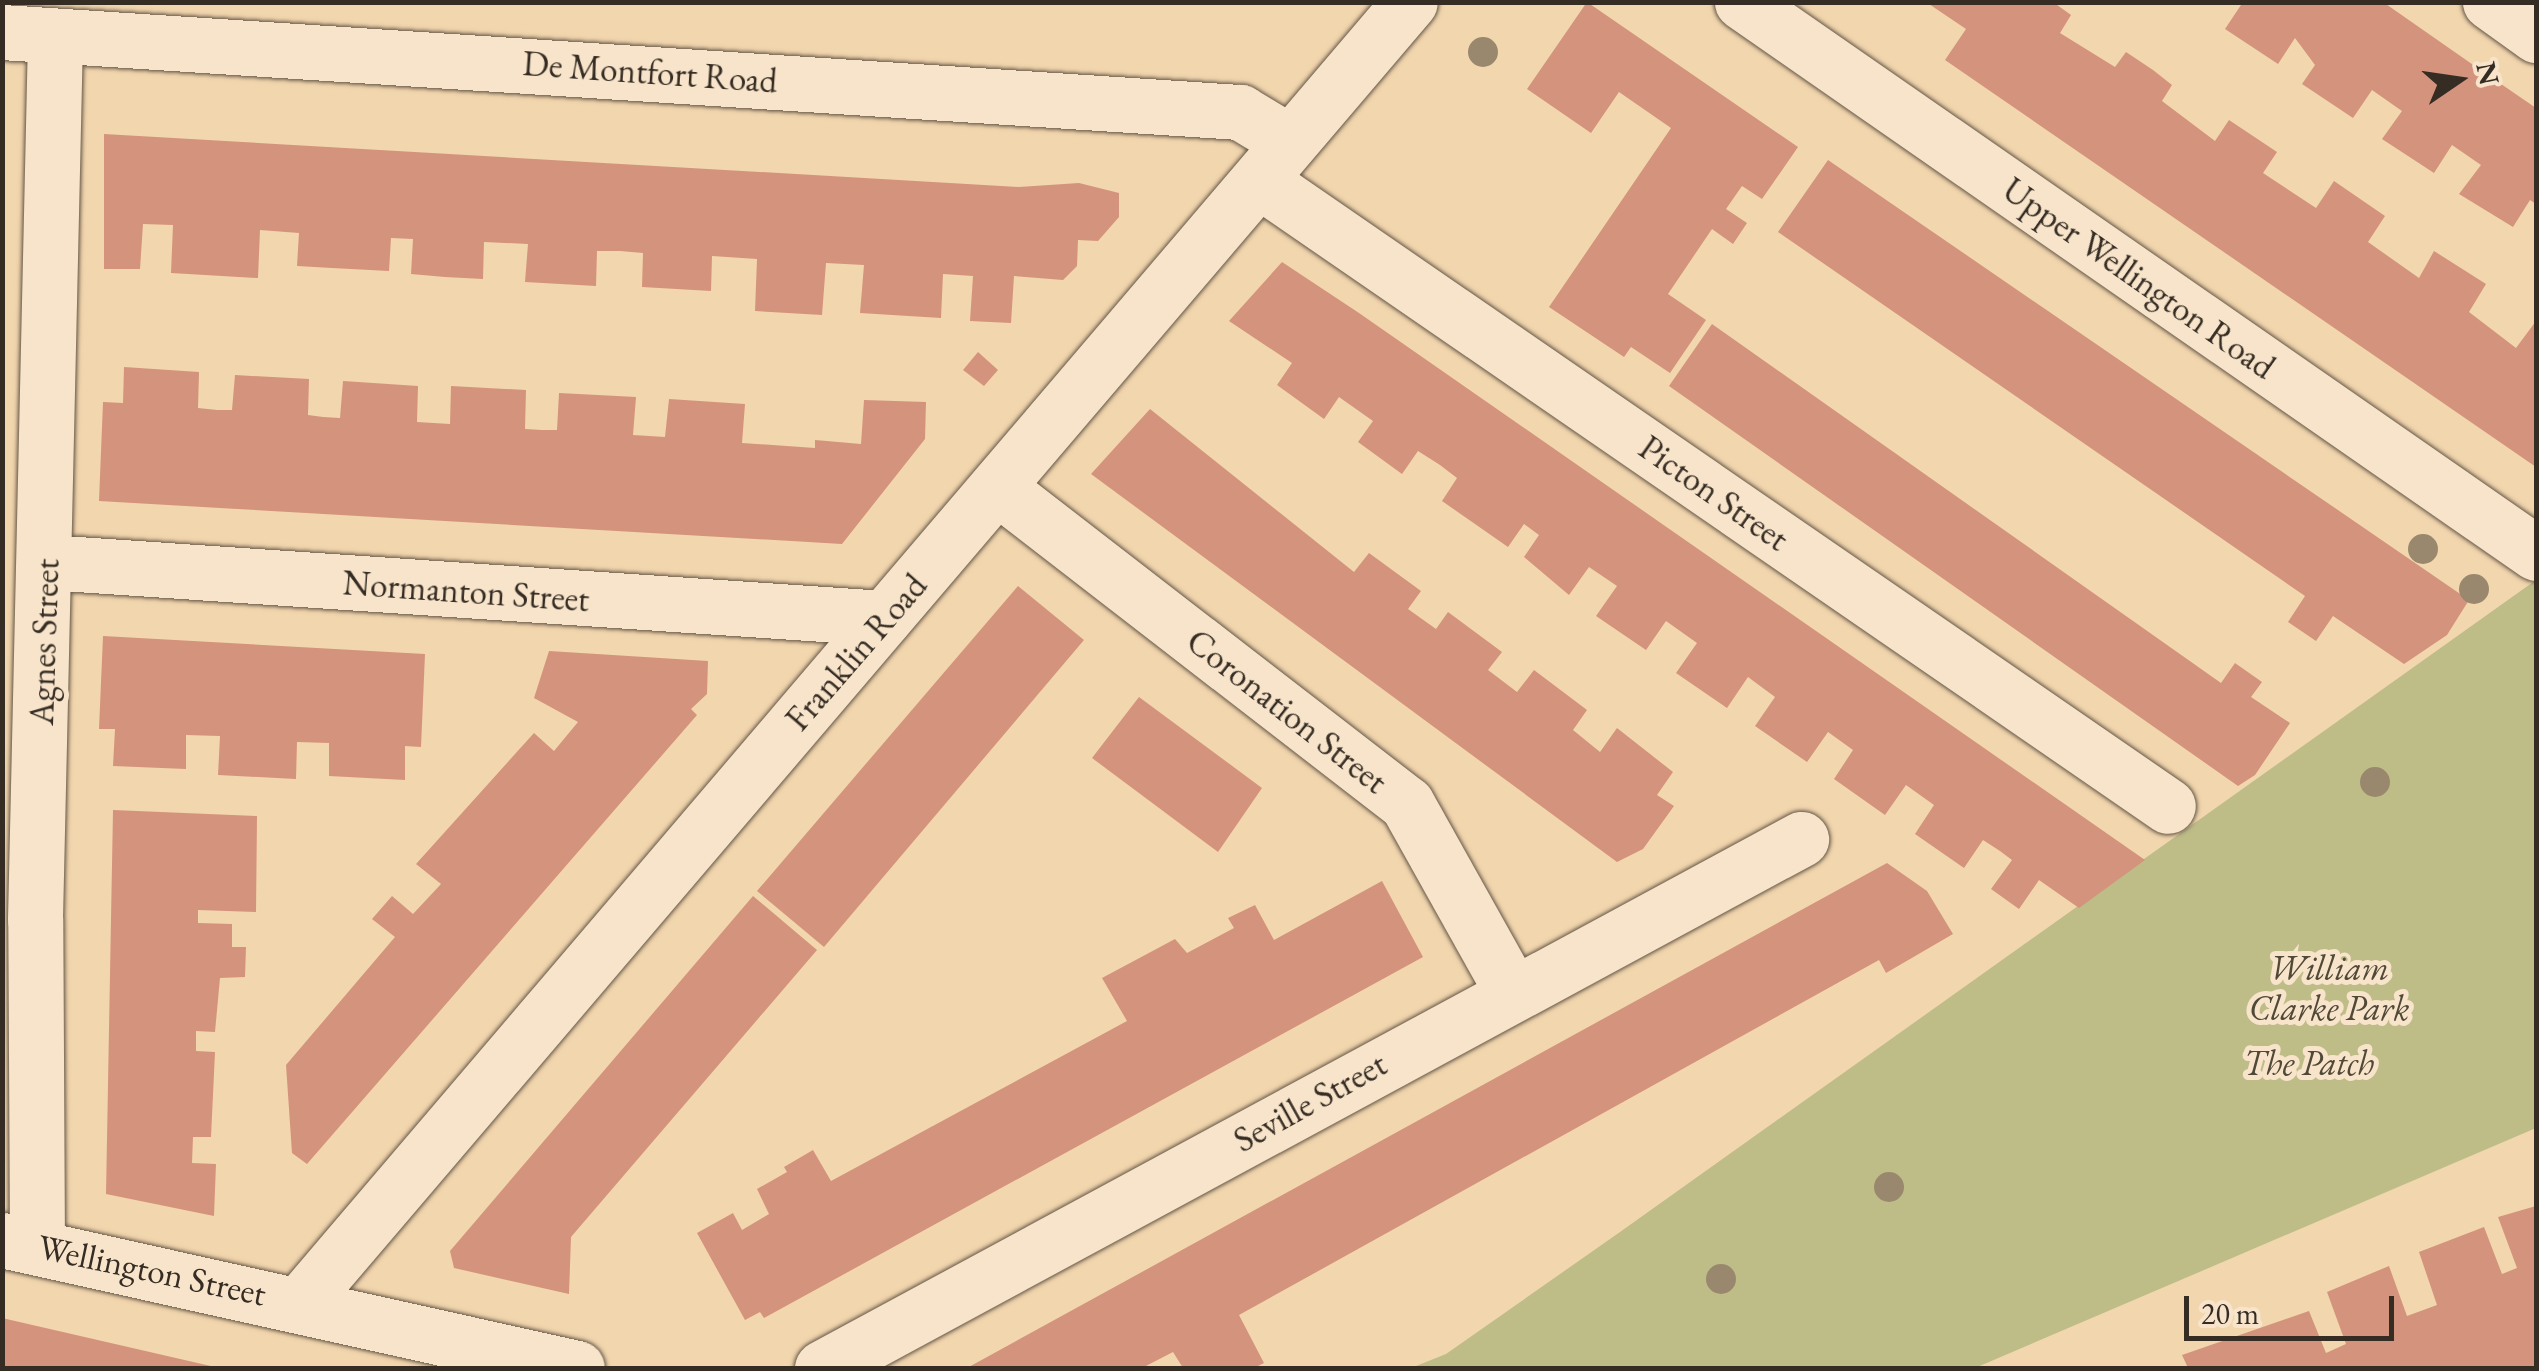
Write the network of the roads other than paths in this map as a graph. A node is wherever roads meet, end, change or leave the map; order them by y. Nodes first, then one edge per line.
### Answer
1 (1410, 2) edge
2 (1742, 2) edge
3 (2490, 2) edge
4 (29, 34) edge
5 (2536, 34) edge
6 (1275, 162) junction
7 (998, 487) junction
8 (2536, 553) edge
9 (47, 562) junction
10 (884, 618) junction
11 (2168, 806) dead end
12 (1801, 839) dead end
13 (1512, 992) junction
14 (20, 1243) edge
15 (302, 1301) junction
16 (577, 1368) edge
17 (822, 1368) edge

1 - 6 street, Franklin Road
2 - 8 street, Upper Wellington Road
3 - 5 street
4 - 6 street, De Montfort Road
4 - 9 street, Agnes Street
6 - 7 street, Franklin Road
6 - 11 street, Picton Street
7 - 10 street, Franklin Road
7 - 13 street, Coronation Street
9 - 10 street, Normanton Street
9 - 14 street, Agnes Street
10 - 15 street, Franklin Road
12 - 13 street, Seville Street
13 - 17 street, Seville Street
14 - 15 street, Wellington Street
15 - 16 street

